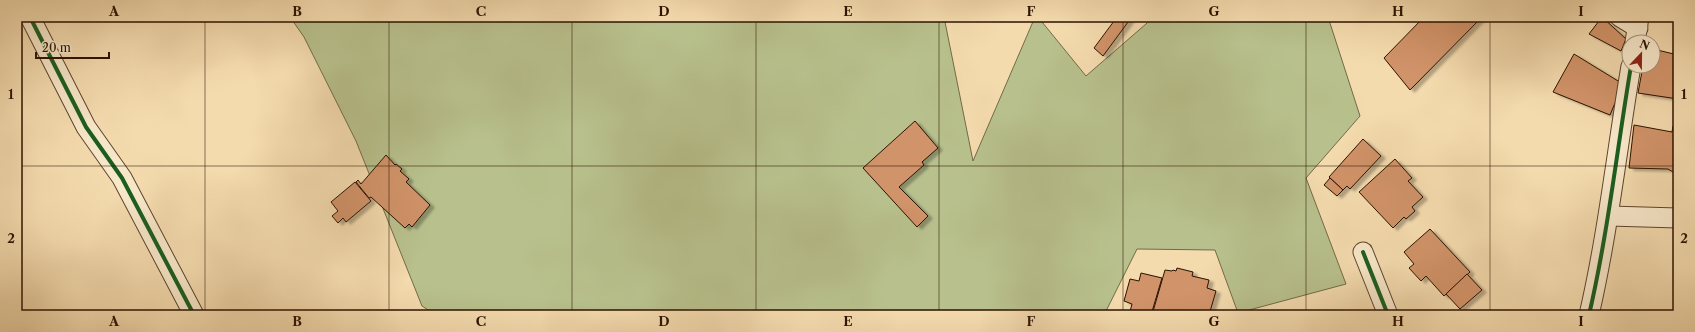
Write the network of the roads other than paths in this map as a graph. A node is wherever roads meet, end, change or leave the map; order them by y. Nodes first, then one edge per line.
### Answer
1 (30, 17) edge
2 (1620, 17) edge
3 (1637, 29) edge
4 (1630, 74) edge
5 (1609, 216) junction
6 (1678, 218) edge
7 (1363, 252) dead end
8 (194, 315) edge
9 (1388, 315) edge
10 (1589, 315) edge

1 - 8 street
2 - 3 street
4 - 5 street
5 - 6 street
5 - 10 street
7 - 9 street

